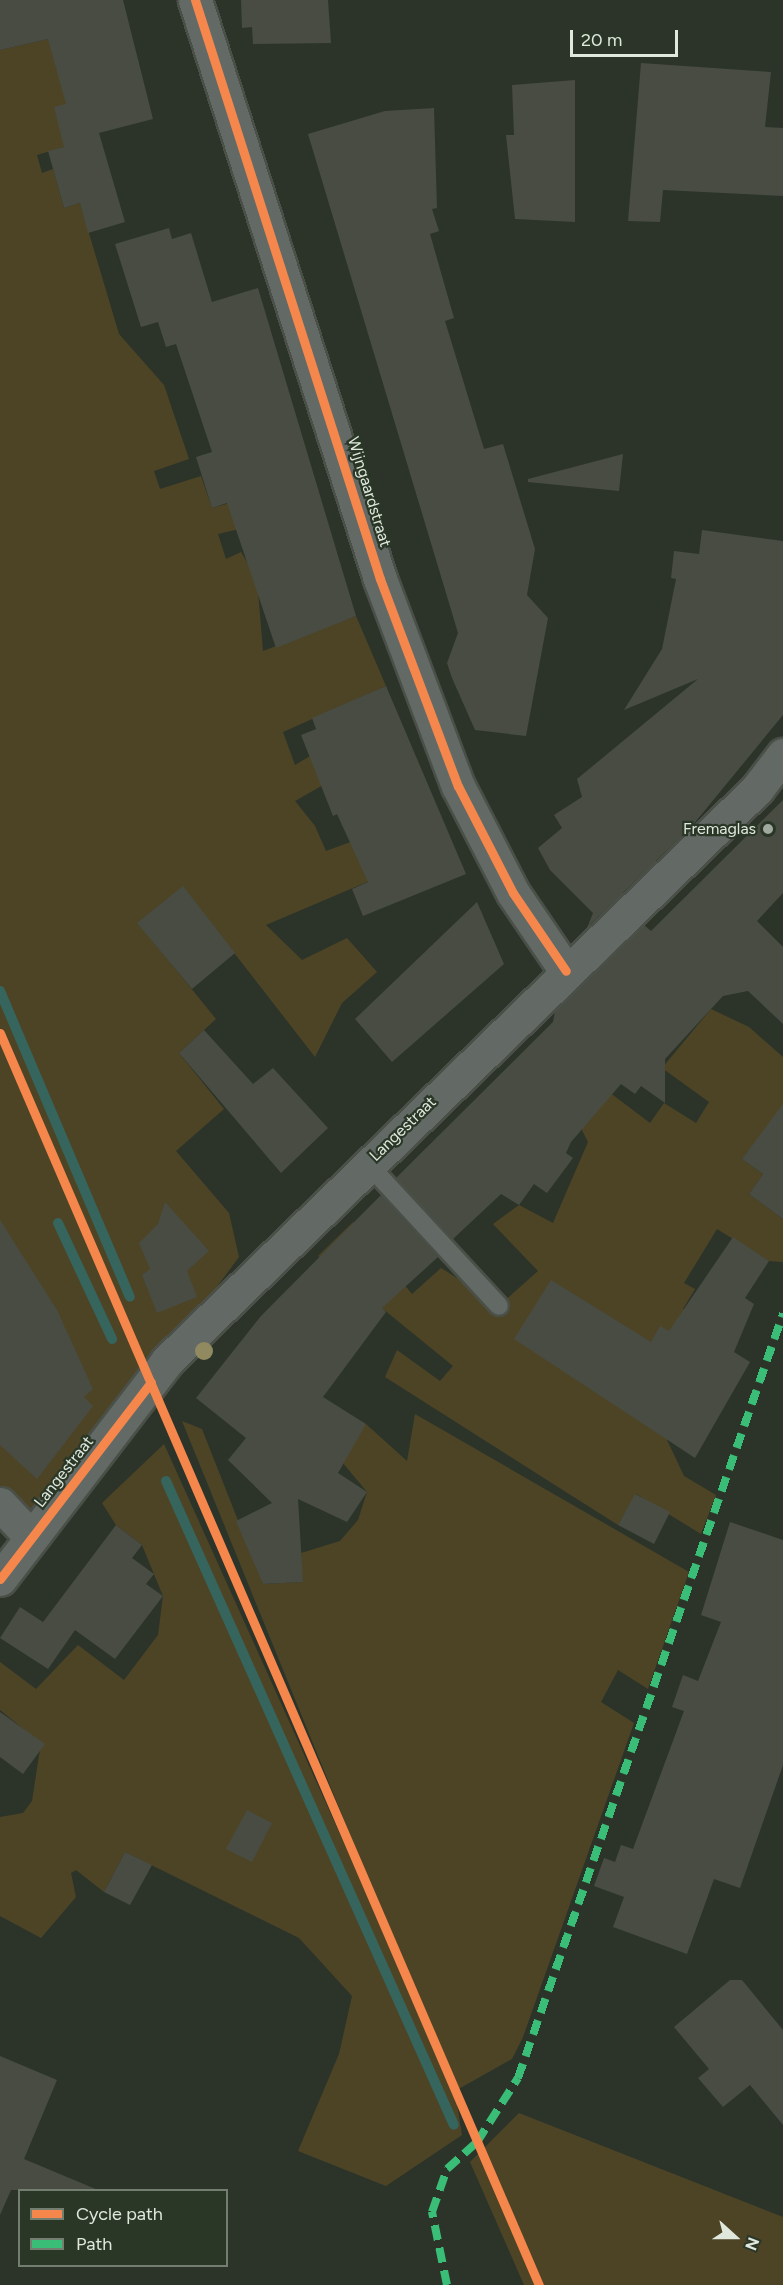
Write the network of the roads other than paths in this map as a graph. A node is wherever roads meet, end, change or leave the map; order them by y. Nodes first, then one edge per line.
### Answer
1 (195, 0) edge
2 (783, 755) edge
3 (566, 971) junction
4 (368, 1164) junction
5 (500, 1306) dead end
6 (0, 1504) edge
7 (31, 1538) junction
8 (0, 1579) edge

1 - 3 street, Wijngaardstraat
2 - 3 street, Langestraat
3 - 4 street, Langestraat
4 - 5 lane
4 - 7 street, Langestraat
6 - 7 street
7 - 8 street, Langestraat

